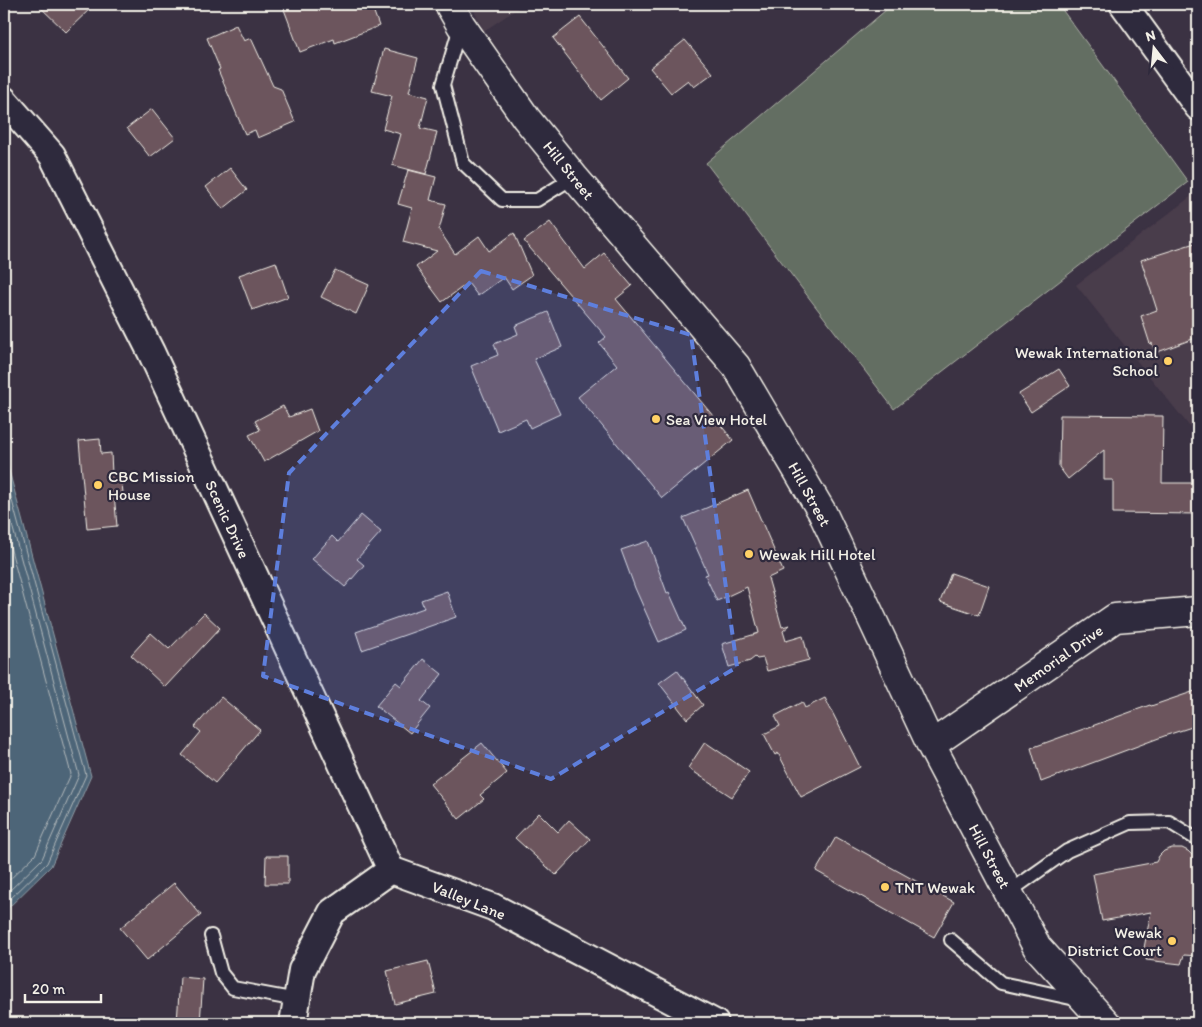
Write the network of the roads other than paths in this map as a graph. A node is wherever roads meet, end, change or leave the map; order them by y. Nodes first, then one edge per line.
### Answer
1 (1123, 4) edge
2 (455, 14) edge
3 (4, 100) edge
4 (1198, 107) edge
5 (574, 177) junction
6 (1198, 611) edge
7 (931, 745) junction
8 (1198, 840) edge
9 (391, 870) junction
10 (1009, 892) junction
11 (211, 936) dead end
12 (951, 940) dead end
13 (1086, 1001) junction
14 (295, 1012) edge
15 (715, 1023) edge
16 (1106, 1023) edge

1 - 4 street
2 - 5 street, Hill Street
2 - 5 lane
3 - 9 street, Scenic Drive
5 - 7 street, Hill Street
6 - 7 street, Memorial Drive
7 - 10 street, Hill Street
8 - 10 lane
9 - 14 street
9 - 15 street, Valley Lane
10 - 13 street, Hill Street
11 - 14 lane
12 - 13 lane
13 - 16 street, Hill Street

